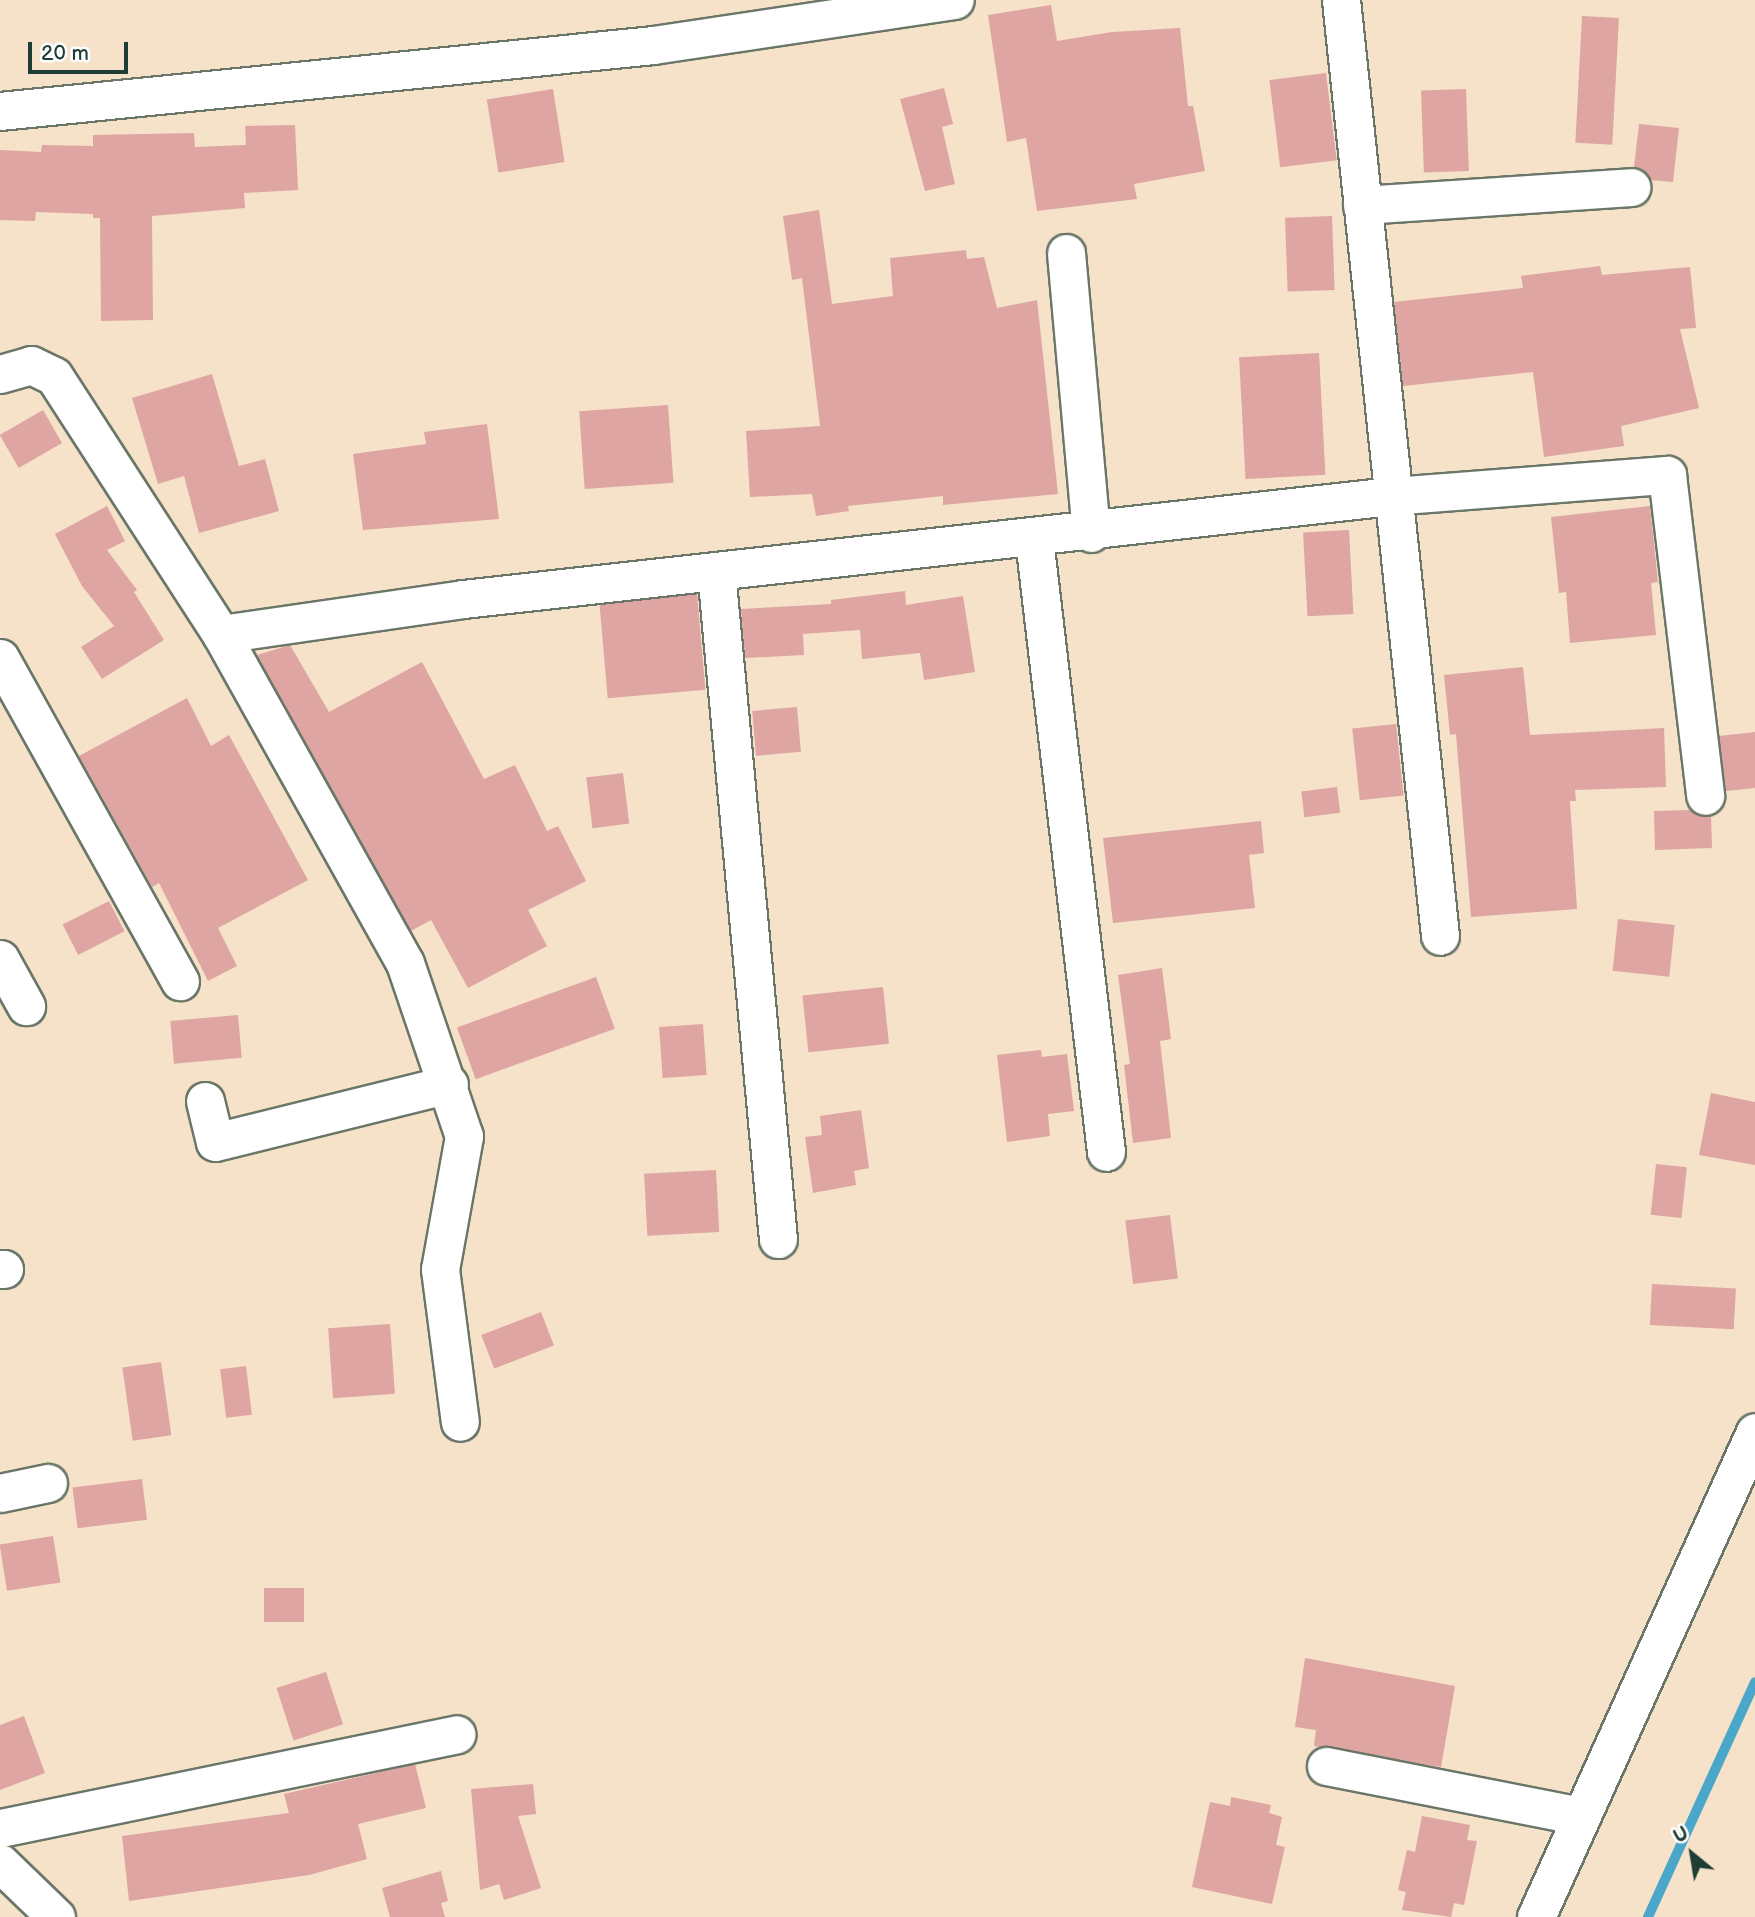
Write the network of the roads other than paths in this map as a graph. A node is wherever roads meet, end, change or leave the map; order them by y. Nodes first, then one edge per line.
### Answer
1 (955, 0) edge
2 (1341, 0) edge
3 (0, 111) edge
4 (1631, 187) dead end
5 (1362, 205) junction
6 (1066, 253) dead end
7 (0, 374) edge
8 (1392, 496) junction
9 (1091, 533) junction
10 (1034, 538) junction
11 (716, 571) junction
12 (221, 634) junction
13 (0, 658) edge
14 (1704, 796) dead end
15 (1440, 936) dead end
16 (0, 959) edge
17 (180, 981) dead end
18 (26, 1006) dead end
19 (449, 1084) junction
20 (205, 1101) dead end
21 (1106, 1152) dead end
22 (778, 1239) dead end
23 (460, 1422) dead end
24 (1755, 1432) edge
25 (48, 1483) dead end
26 (0, 1493) edge
27 (456, 1734) dead end
28 (1326, 1766) dead end
29 (1581, 1816) junction
30 (0, 1828) edge
31 (0, 1863) edge
32 (56, 1917) edge
33 (1536, 1917) edge

1 - 3 street
2 - 5 street
4 - 5 street
5 - 8 street
6 - 9 street
7 - 12 street
8 - 9 street
8 - 14 street
8 - 15 street
9 - 10 street
10 - 11 street
10 - 21 street
11 - 12 street
11 - 22 street
12 - 19 street
13 - 17 street
16 - 18 street
19 - 20 street
19 - 23 street
24 - 29 street
25 - 26 street
27 - 30 street
28 - 29 street
29 - 33 street
31 - 32 street

